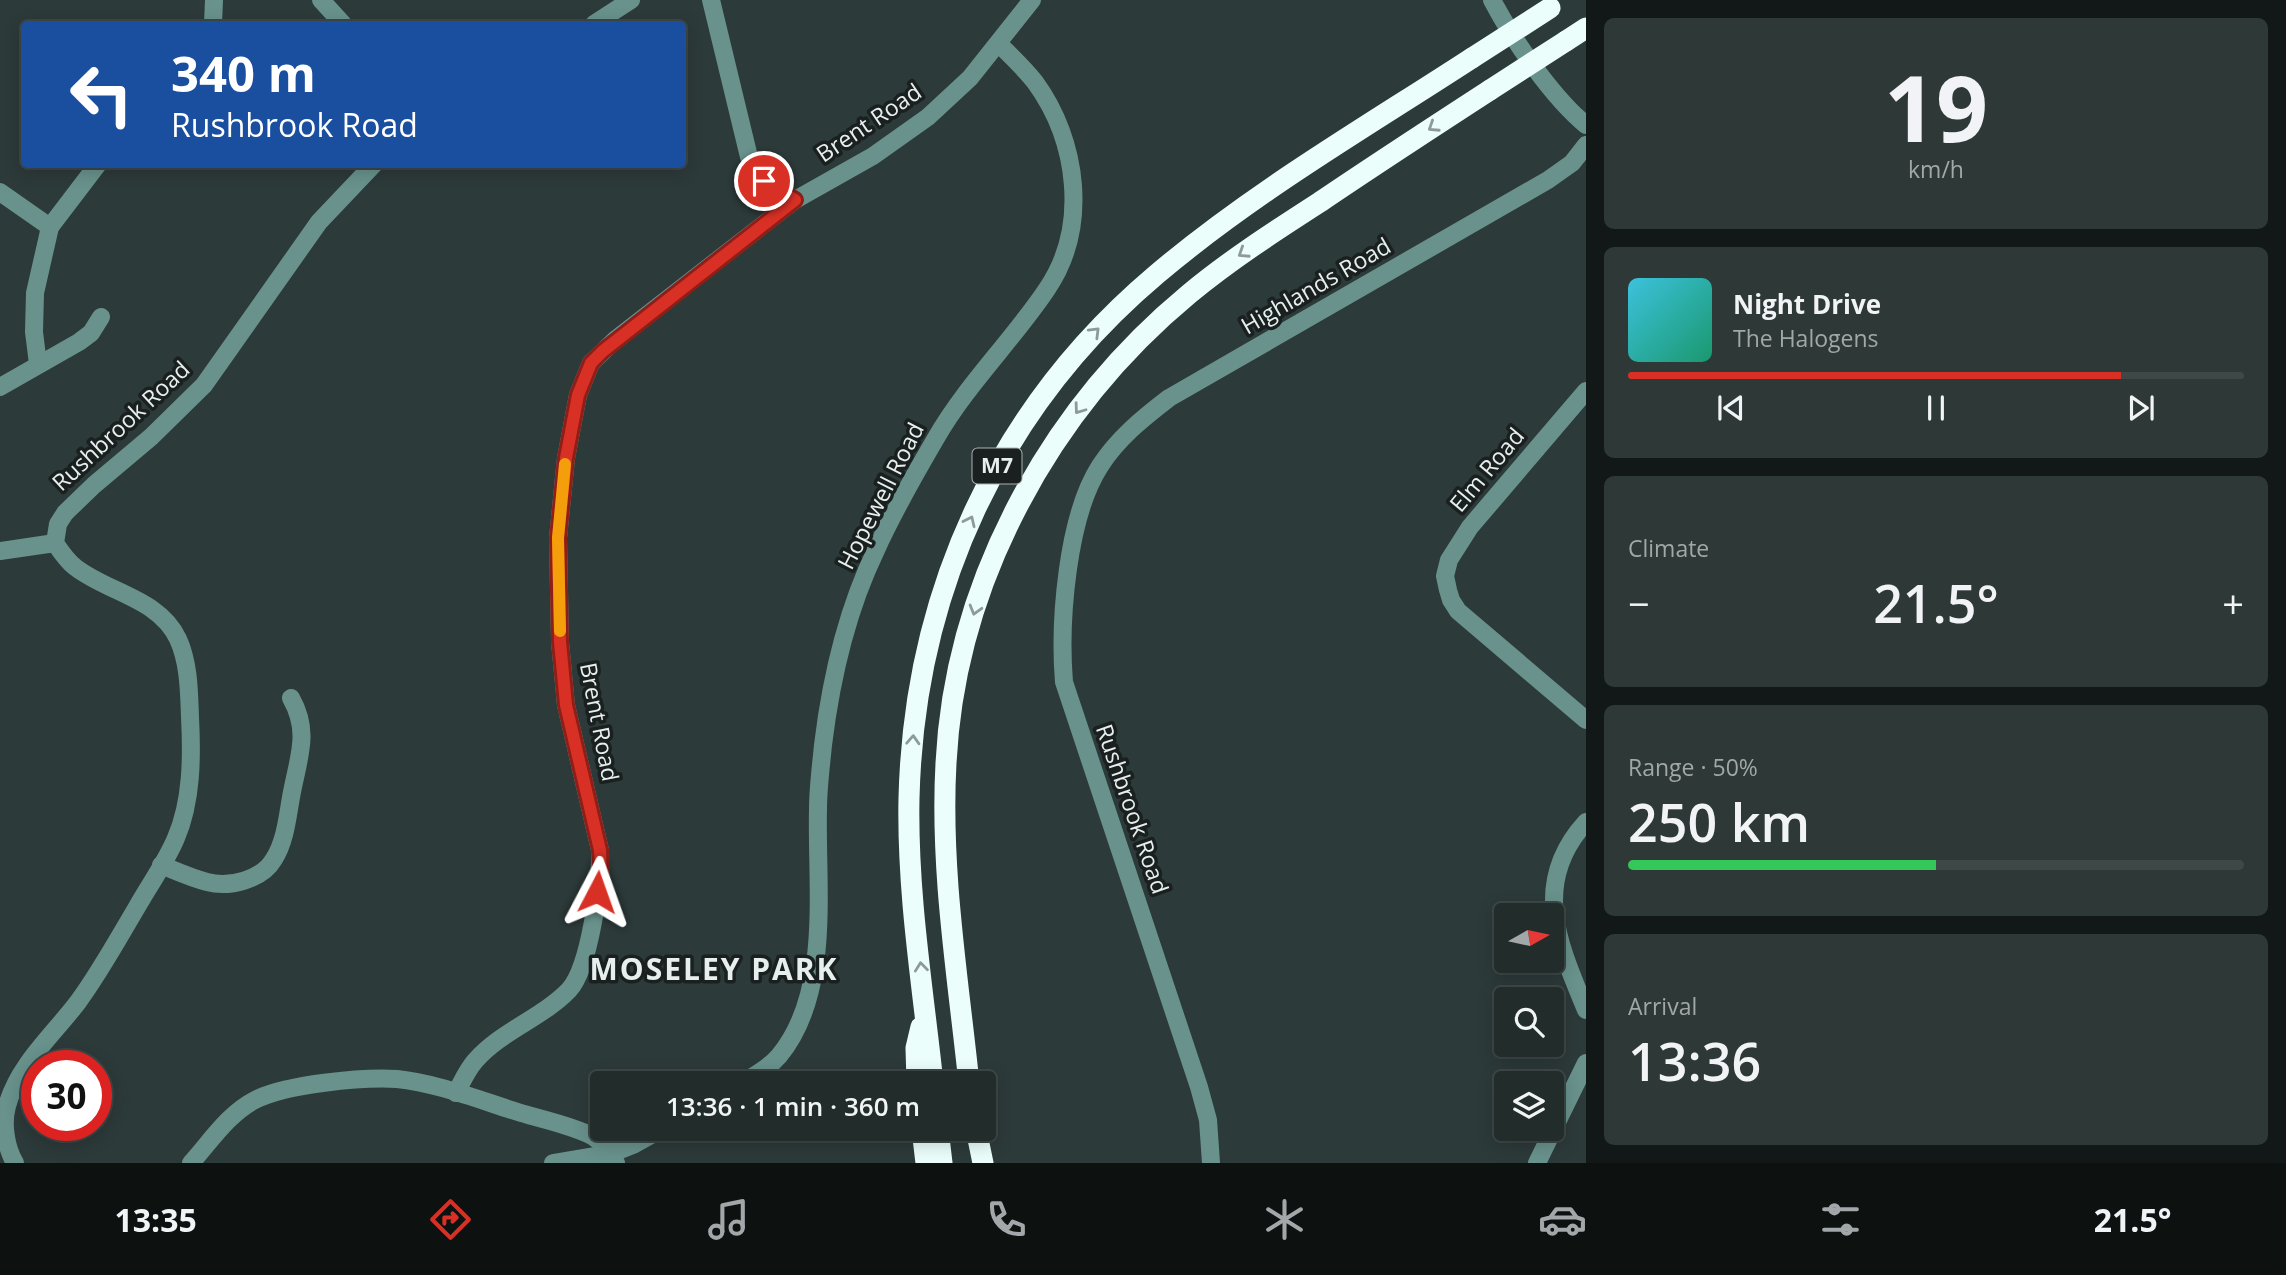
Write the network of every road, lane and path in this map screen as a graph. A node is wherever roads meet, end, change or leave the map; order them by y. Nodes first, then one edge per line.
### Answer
1 (214, 0) edge
2 (321, 0) edge
3 (632, 0) edge
4 (711, 0) edge
5 (1032, 0) edge
6 (1492, 0) edge
7 (1556, 4) edge
8 (213, 21) edge
9 (340, 21) edge
10 (599, 21) edge
11 (1586, 28) edge
12 (999, 44) junction
13 (1585, 127) edge
14 (1586, 145) edge
15 (1579, 160) edge
16 (95, 168) edge
17 (370, 168) edge
18 (0, 192) edge
19 (795, 200) junction
20 (50, 227) junction
21 (101, 317) dead end
22 (38, 364) junction
23 (0, 387) edge
24 (1586, 391) edge
25 (1099, 468) joint
26 (55, 543) junction
27 (0, 551) edge
28 (291, 698) dead end
29 (1586, 720) edge
30 (1586, 822) edge
31 (161, 865) junction
32 (1586, 1010) edge
33 (926, 1015) junction
34 (1586, 1063) edge
35 (761, 1071) edge
36 (917, 1071) edge
37 (932, 1071) edge
38 (968, 1071) edge
39 (456, 1093) junction
40 (639, 1141) edge
41 (923, 1141) edge
42 (939, 1141) edge
43 (977, 1141) edge
44 (614, 1158) edge
45 (15, 1163) edge
46 (191, 1163) edge
47 (553, 1163) edge
48 (926, 1163) edge
49 (942, 1163) edge
50 (980, 1163) edge
51 (1211, 1163) edge
52 (1537, 1163) edge

1 - 8 street
2 - 9 street
3 - 10 street
4 - 19 street
5 - 12 street, Brent Road
6 - 13 street
33 -> 7 highway, M7, bridge
11 -> 38 highway, M7, bridge
12 - 19 street, Brent Road
12 - 35 street, Hopewell Road
14 - 15 street, Highlands Road
15 - 25 street, Highlands Road
16 - 20 street
17 - 26 street, Rushbrook Road
18 - 20 street
19 - 39 street, Brent Road
20 - 22 street
21 - 22 street
22 - 23 street
24 - 29 street, Elm Road
25 - 51 street, Rushbrook Road
26 - 27 street
26 - 31 street
28 - 31 street
30 - 32 street
31 - 45 street
33 - 36 highway
33 - 37 highway, M7
34 - 52 street
39 - 44 street
39 - 46 street
40 - 44 street
41 - 48 highway
42 - 49 highway
43 - 50 highway
44 - 47 street

